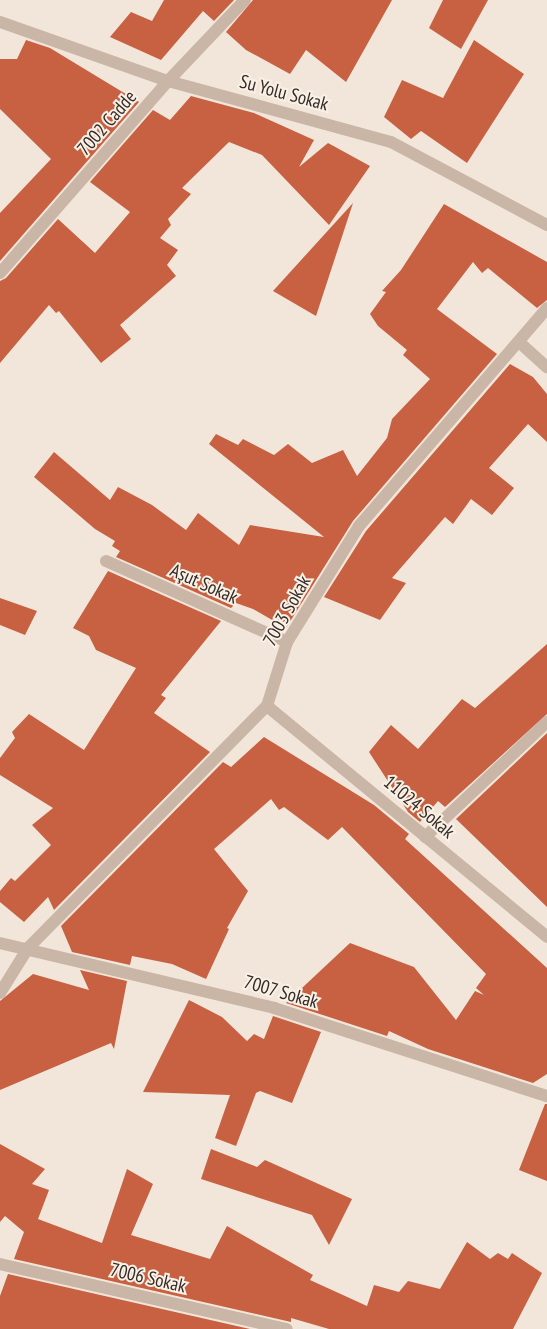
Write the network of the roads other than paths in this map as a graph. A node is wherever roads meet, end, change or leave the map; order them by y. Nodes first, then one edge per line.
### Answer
1 (245, 0) edge
2 (0, 22) edge
3 (168, 81) junction
4 (547, 225) edge
5 (0, 273) edge
6 (547, 308) edge
7 (519, 342) junction
8 (547, 366) edge
9 (106, 561) dead end
10 (287, 642) junction
11 (266, 706) junction
12 (547, 722) edge
13 (425, 837) junction
14 (547, 938) edge
15 (0, 943) edge
16 (28, 948) junction
17 (0, 993) edge
18 (547, 1096) edge
19 (0, 1264) edge
20 (287, 1329) edge

1 - 3 street, 7002 Cadde
2 - 3 street, Su Yolu Sokak
3 - 4 street, Su Yolu Sokak
3 - 5 street, 7002 Cadde
6 - 7 street, 7003 Sokak
7 - 8 street
7 - 10 street, 7003 Sokak
9 - 10 street, Aşut Sokak
10 - 11 street, 7003 Sokak
11 - 13 street, 11024 Sokak
11 - 16 street, 7003 Sokak
12 - 13 street
13 - 14 street, 11024 Sokak
15 - 16 street, 7007 Sokak
16 - 17 street, 7003 Sokak
16 - 18 street, 7007 Sokak
19 - 20 street, 7006 Sokak

